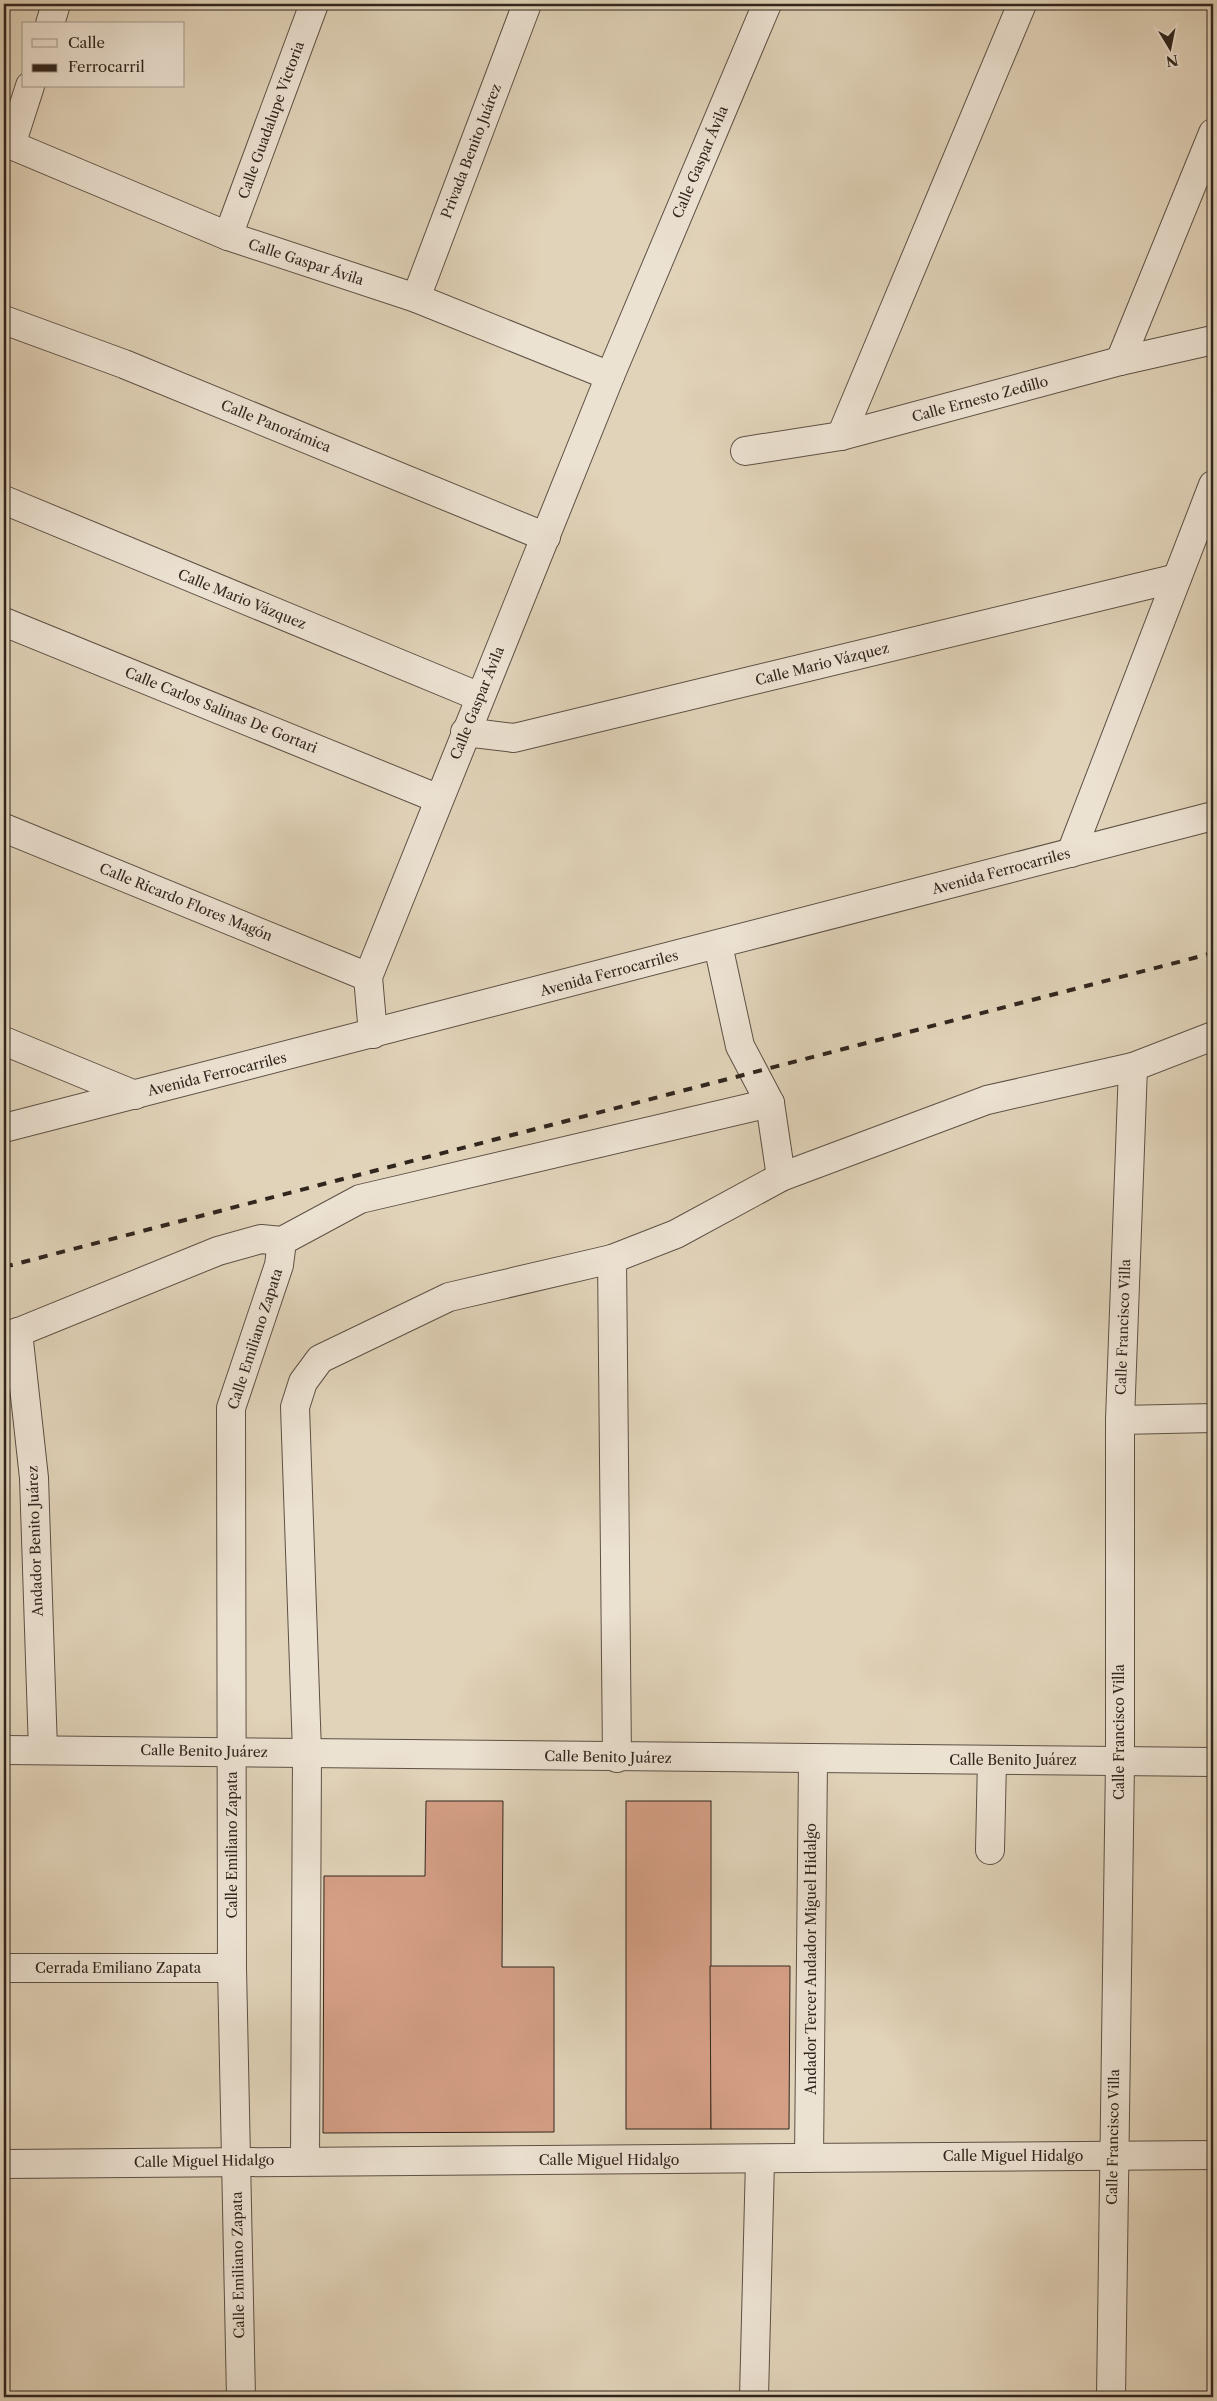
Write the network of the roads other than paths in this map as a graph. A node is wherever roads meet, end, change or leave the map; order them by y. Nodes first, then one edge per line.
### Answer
1 (56, 4) edge
2 (314, 4) edge
3 (527, 4) edge
4 (766, 4) edge
5 (1022, 4) edge
6 (51, 22) edge
7 (29, 88) edge
8 (1213, 133) edge
9 (7, 143) edge
10 (228, 236) junction
11 (416, 298) junction
12 (4, 320) edge
13 (1213, 340) edge
14 (1120, 361) junction
15 (610, 376) junction
16 (841, 436) junction
17 (745, 451) dead end
18 (1213, 485) edge
19 (4, 500) edge
20 (546, 536) junction
21 (1177, 578) junction
22 (4, 622) edge
23 (480, 697) junction
24 (465, 732) junction
25 (438, 799) junction
26 (1213, 816) edge
27 (4, 828) edge
28 (1071, 853) junction
29 (718, 945) junction
30 (368, 977) junction
31 (374, 1034) junction
32 (1213, 1036) edge
33 (4, 1041) edge
34 (1133, 1067) junction
35 (135, 1095) junction
36 (770, 1103) junction
37 (4, 1128) edge
38 (782, 1177) junction
39 (282, 1241) junction
40 (612, 1259) junction
41 (11, 1335) edge
42 (1213, 1418) edge
43 (1120, 1420) junction
44 (4, 1750) edge
45 (43, 1750) junction
46 (233, 1751) junction
47 (307, 1752) junction
48 (617, 1758) junction
49 (813, 1759) junction
50 (992, 1760) junction
51 (1120, 1760) junction
52 (1213, 1762) edge
53 (990, 1850) dead end
54 (4, 1968) edge
55 (232, 1968) junction
56 (1113, 2156) junction
57 (1213, 2156) edge
58 (809, 2158) junction
59 (305, 2160) junction
60 (760, 2160) junction
61 (236, 2161) junction
62 (4, 2164) edge
63 (241, 2397) edge
64 (754, 2397) edge
65 (1111, 2397) edge

1 - 6 street
2 - 10 street, Calle Guadalupe Victoria
3 - 11 street, Privada Benito Juárez
4 - 15 street, Calle Gaspar Ávila
5 - 16 street
7 - 9 street
8 - 14 street
9 - 10 street, Calle Gaspar Ávila
10 - 11 street, Calle Gaspar Ávila
11 - 15 street, Calle Gaspar Ávila
12 - 20 street, Calle Panorámica
13 - 14 street, Calle Ernesto Zedillo
14 - 16 street, Calle Ernesto Zedillo
15 - 20 street, Calle Gaspar Ávila
16 - 17 street, Calle Ernesto Zedillo
18 - 21 street
19 - 23 street, Calle Mario Vázquez
20 - 23 street, Calle Gaspar Ávila
21 - 24 street, Calle Mario Vázquez
21 - 28 street
22 - 25 street, Calle Carlos Salinas De Gortari
23 - 24 street, Calle Gaspar Ávila
24 - 25 street, Calle Gaspar Ávila
25 - 30 street, Calle Gaspar Ávila
26 - 28 street, Avenida Ferrocarriles
27 - 30 street, Calle Ricardo Flores Magón
28 - 29 street, Avenida Ferrocarriles
29 - 31 street, Avenida Ferrocarriles
29 - 36 street
30 - 31 street, Calle Gaspar Ávila
31 - 35 street, Avenida Ferrocarriles
32 - 34 street
33 - 35 street
34 - 38 street
34 - 43 street, Calle Francisco Villa
35 - 37 street, Avenida Ferrocarriles
36 - 38 street
36 - 39 street
38 - 40 street
39 - 41 street
39 - 46 street, Calle Emiliano Zapata
40 - 47 street
40 - 48 street
41 - 45 street, Andador Benito Juárez
42 - 43 street
43 - 51 street, Calle Francisco Villa
44 - 45 street, Calle Benito Juárez
45 - 46 street, Calle Benito Juárez
46 - 47 street, Calle Benito Juárez
46 - 55 street, Calle Emiliano Zapata
47 - 48 street, Calle Benito Juárez
47 - 59 street
48 - 49 street, Calle Benito Juárez
49 - 50 street, Calle Benito Juárez
49 - 58 street, Andador Tercer Andador Miguel Hidalgo
50 - 51 street, Calle Benito Juárez
50 - 53 street
51 - 52 street, Calle Benito Juárez
51 - 56 street, Calle Francisco Villa
54 - 55 street, Cerrada Emiliano Zapata
55 - 61 street, Calle Emiliano Zapata
56 - 57 street, Calle Miguel Hidalgo
56 - 58 street, Calle Miguel Hidalgo
56 - 65 street, Calle Francisco Villa
58 - 60 street, Calle Miguel Hidalgo
59 - 60 street, Calle Miguel Hidalgo
59 - 61 street, Calle Miguel Hidalgo
60 - 64 street
61 - 62 street, Calle Miguel Hidalgo
61 - 63 street, Calle Emiliano Zapata

